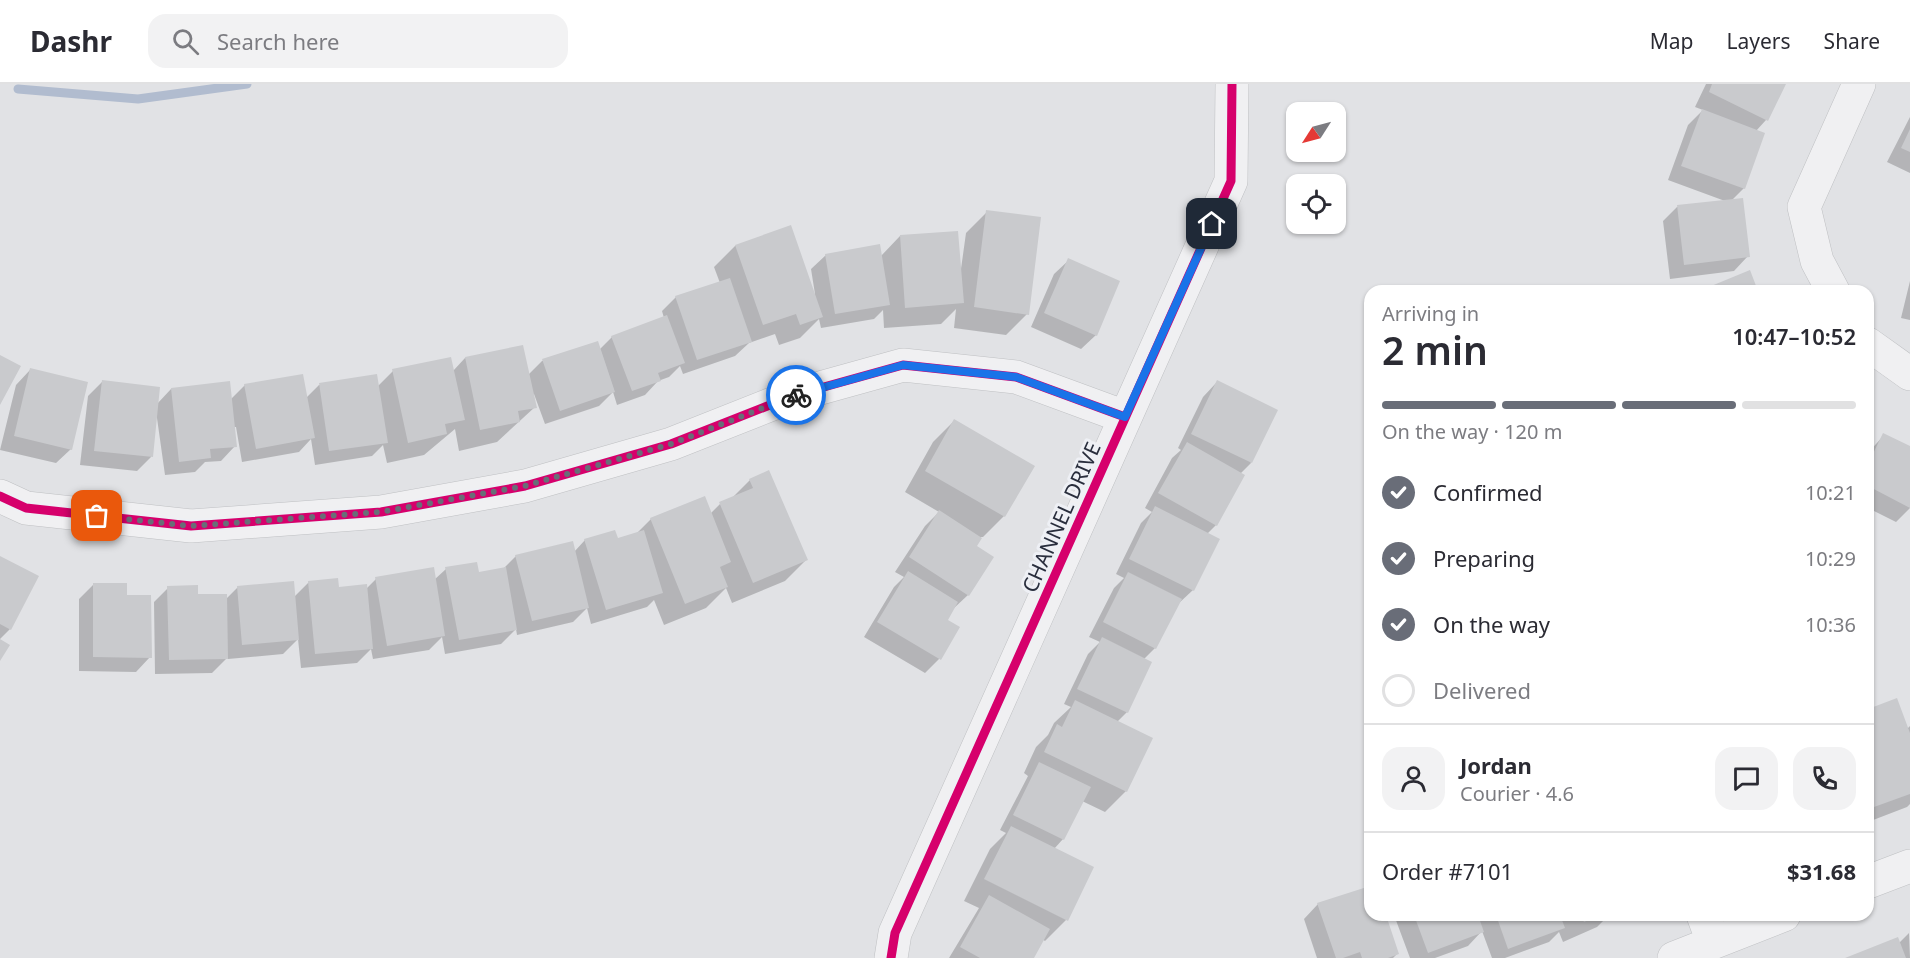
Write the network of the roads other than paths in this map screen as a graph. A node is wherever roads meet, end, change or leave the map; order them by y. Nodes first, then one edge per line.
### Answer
1 (1232, 84) edge
2 (1859, 84) edge
3 (1830, 285) edge
4 (1874, 348) edge
5 (1910, 374) edge
6 (1125, 417) junction
7 (0, 496) edge
8 (1910, 866) edge
9 (1874, 880) edge
10 (1751, 921) edge
11 (1708, 929) edge
12 (891, 958) edge
13 (1674, 958) edge

1 - 6 street, CHANNEL DRIVE
2 - 3 street
4 - 5 street
6 - 7 street
6 - 12 street, CHANNEL DRIVE
8 - 9 street
10 - 11 street
11 - 13 street

